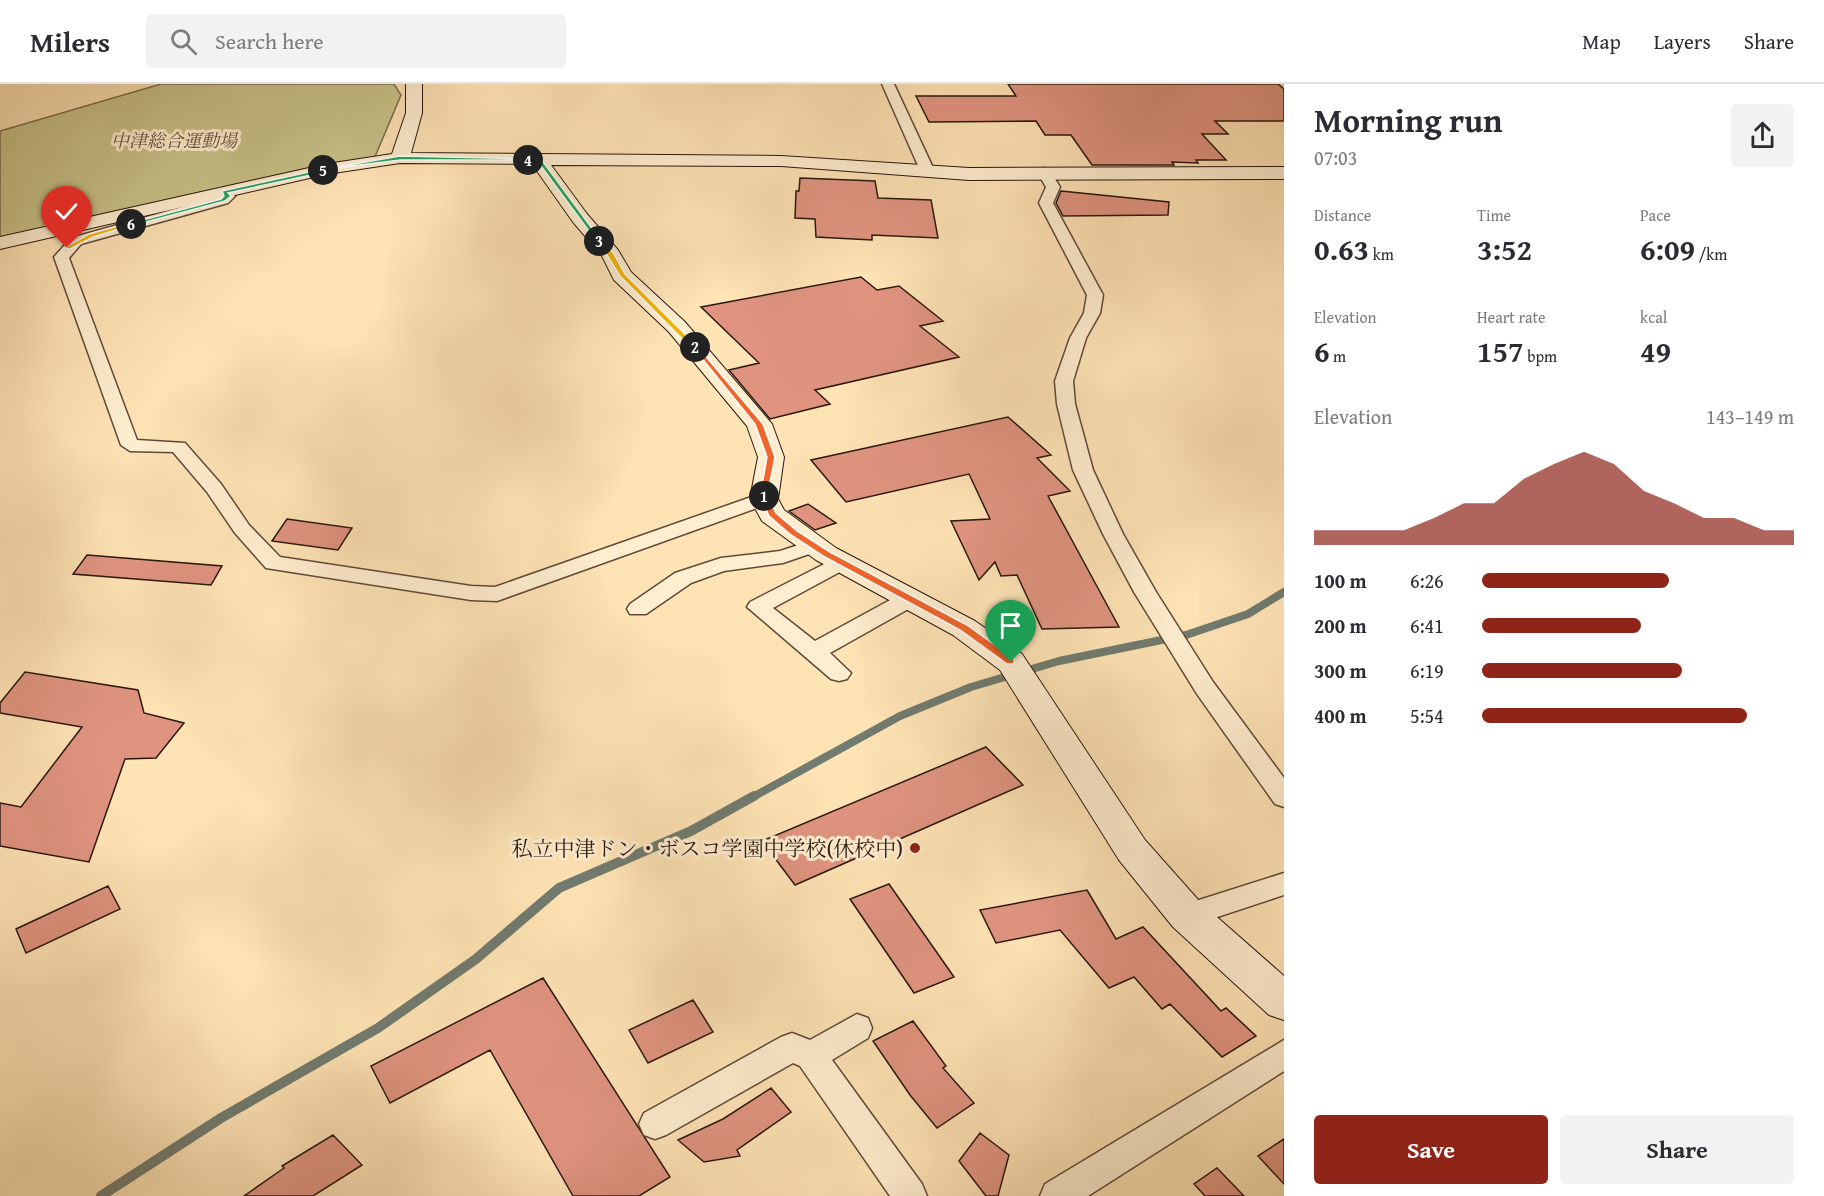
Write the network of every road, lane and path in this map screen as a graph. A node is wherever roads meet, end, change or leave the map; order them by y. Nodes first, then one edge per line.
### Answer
1 (414, 84) edge
2 (888, 84) edge
3 (400, 158) junction
4 (539, 161) junction
5 (927, 170) junction
6 (1044, 172) junction
7 (1284, 173) edge
8 (224, 192) junction
9 (0, 243) edge
10 (764, 498) junction
11 (814, 546) junction
12 (842, 562) junction
13 (911, 598) junction
14 (638, 609) dead end
15 (814, 652) junction
16 (839, 673) dead end
17 (1284, 797) edge
18 (1284, 884) edge
19 (1187, 915) junction
20 (1284, 1002) edge
21 (857, 1028) dead end
22 (1284, 1054) edge
23 (811, 1056) junction
24 (655, 1124) dead end
25 (910, 1196) edge
26 (1058, 1196) edge

1 - 3 street
2 - 5 street
3 - 4 street
3 - 8 street
4 - 5 street
4 - 10 street
5 - 6 street
6 - 7 street
6 - 17 street
8 - 9 street
8 - 10 street
10 - 11 street
11 - 12 street
11 - 14 street
12 - 13 street
12 - 15 street
13 - 15 street
13 - 19 street
15 - 16 street
18 - 19 street
19 - 20 street
21 - 23 street
22 - 26 street
23 - 24 street
23 - 25 street

